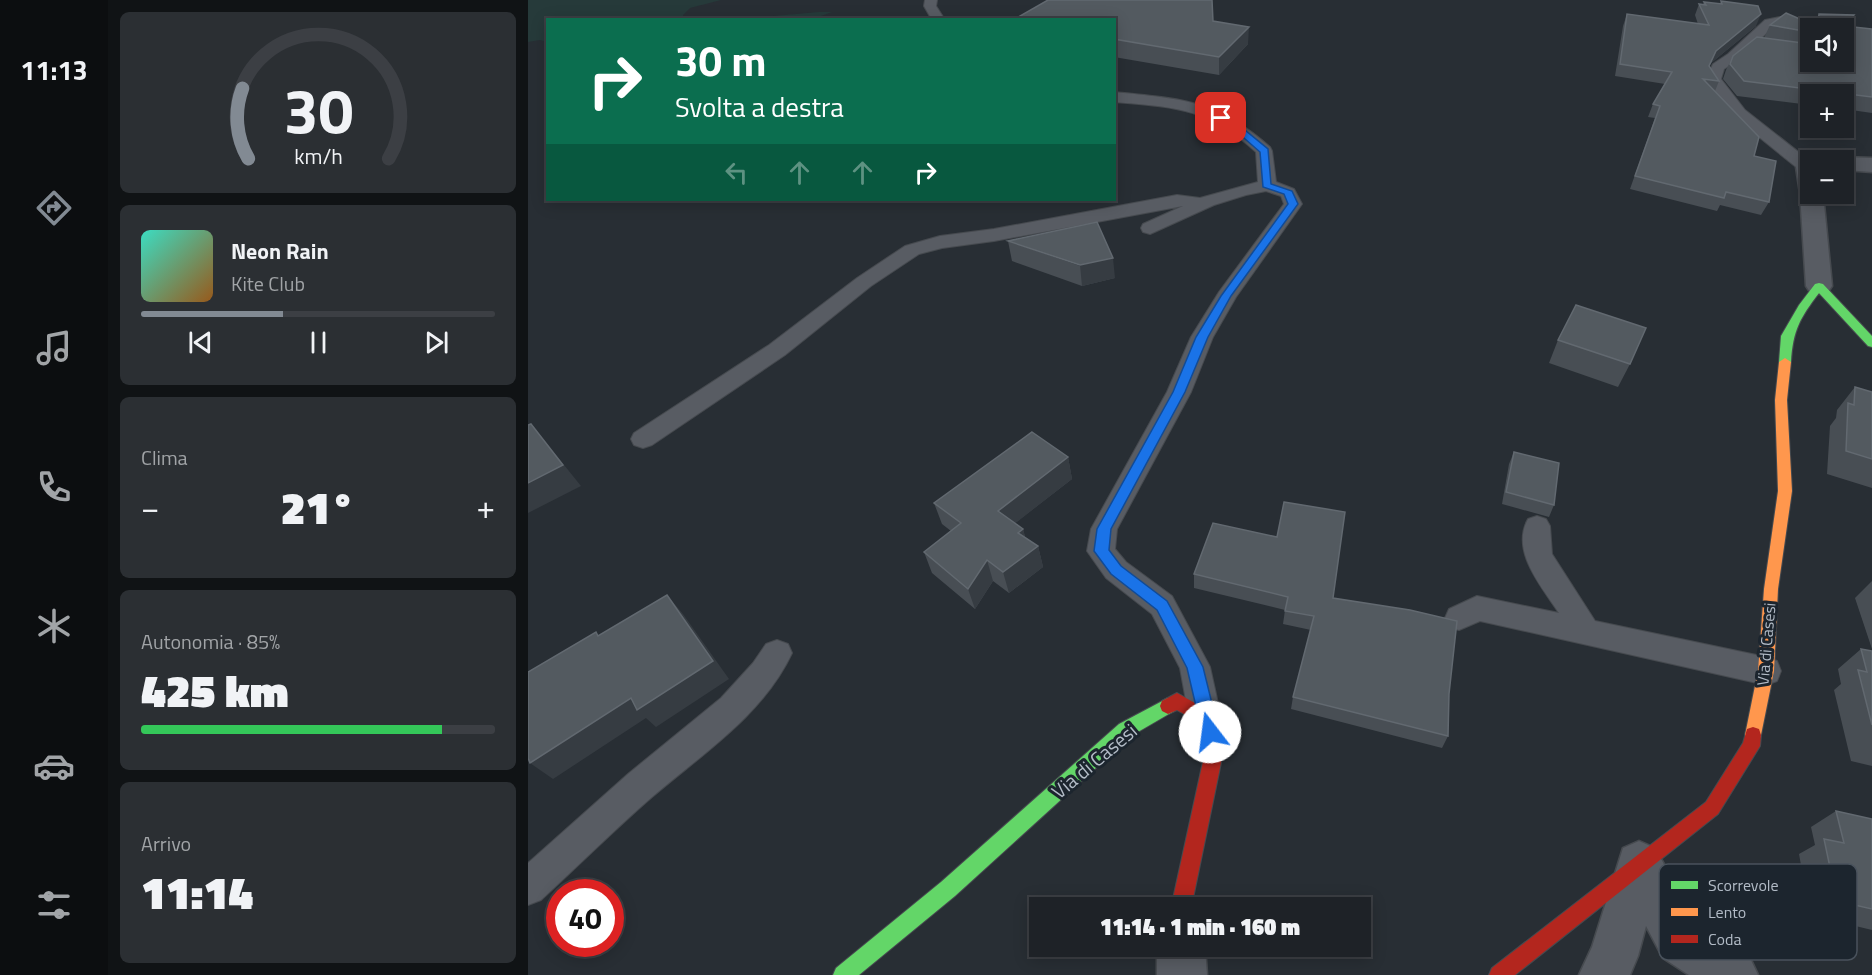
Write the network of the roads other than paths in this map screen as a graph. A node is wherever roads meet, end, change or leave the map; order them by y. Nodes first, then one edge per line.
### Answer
1 (931, 0) edge
2 (938, 18) edge
3 (1800, 28) edge
4 (1748, 44) junction
5 (1769, 47) edge
6 (1116, 98) edge
7 (1800, 159) edge
8 (1854, 164) edge
9 (1872, 165) edge
10 (1267, 185) junction
11 (1208, 201) junction
12 (1812, 204) edge
13 (1150, 228) dead end
14 (1819, 286) junction
15 (1872, 343) edge
16 (643, 439) dead end
17 (1537, 526) dead end
18 (1458, 618) dead end
19 (1586, 632) junction
20 (777, 653) dead end
21 (1766, 671) junction
22 (1205, 717) junction
23 (1639, 864) junction
24 (528, 887) edge
25 (1183, 897) edge
26 (1659, 902) edge
27 (1181, 957) edge
28 (1710, 960) edge
29 (843, 975) edge
30 (1182, 975) edge
31 (1499, 975) edge
32 (1604, 975) edge
33 (1733, 975) edge

1 - 2 lane
3 - 4 lane
4 - 5 lane
4 - 7 lane
6 - 10 lane
8 - 9 street
10 - 11 lane
10 - 22 lane
11 - 13 lane
11 - 16 lane
12 - 14 street
14 - 15 street
14 - 21 street, Via di Casesi
17 - 19 lane
18 - 19 lane
19 - 21 lane
20 - 24 lane
21 - 23 street, Via di Casesi
22 - 25 street
22 - 29 street, Via di Casesi
23 - 26 street
23 - 31 street, Via di Casesi
23 - 32 street
27 - 30 street
28 - 33 street

